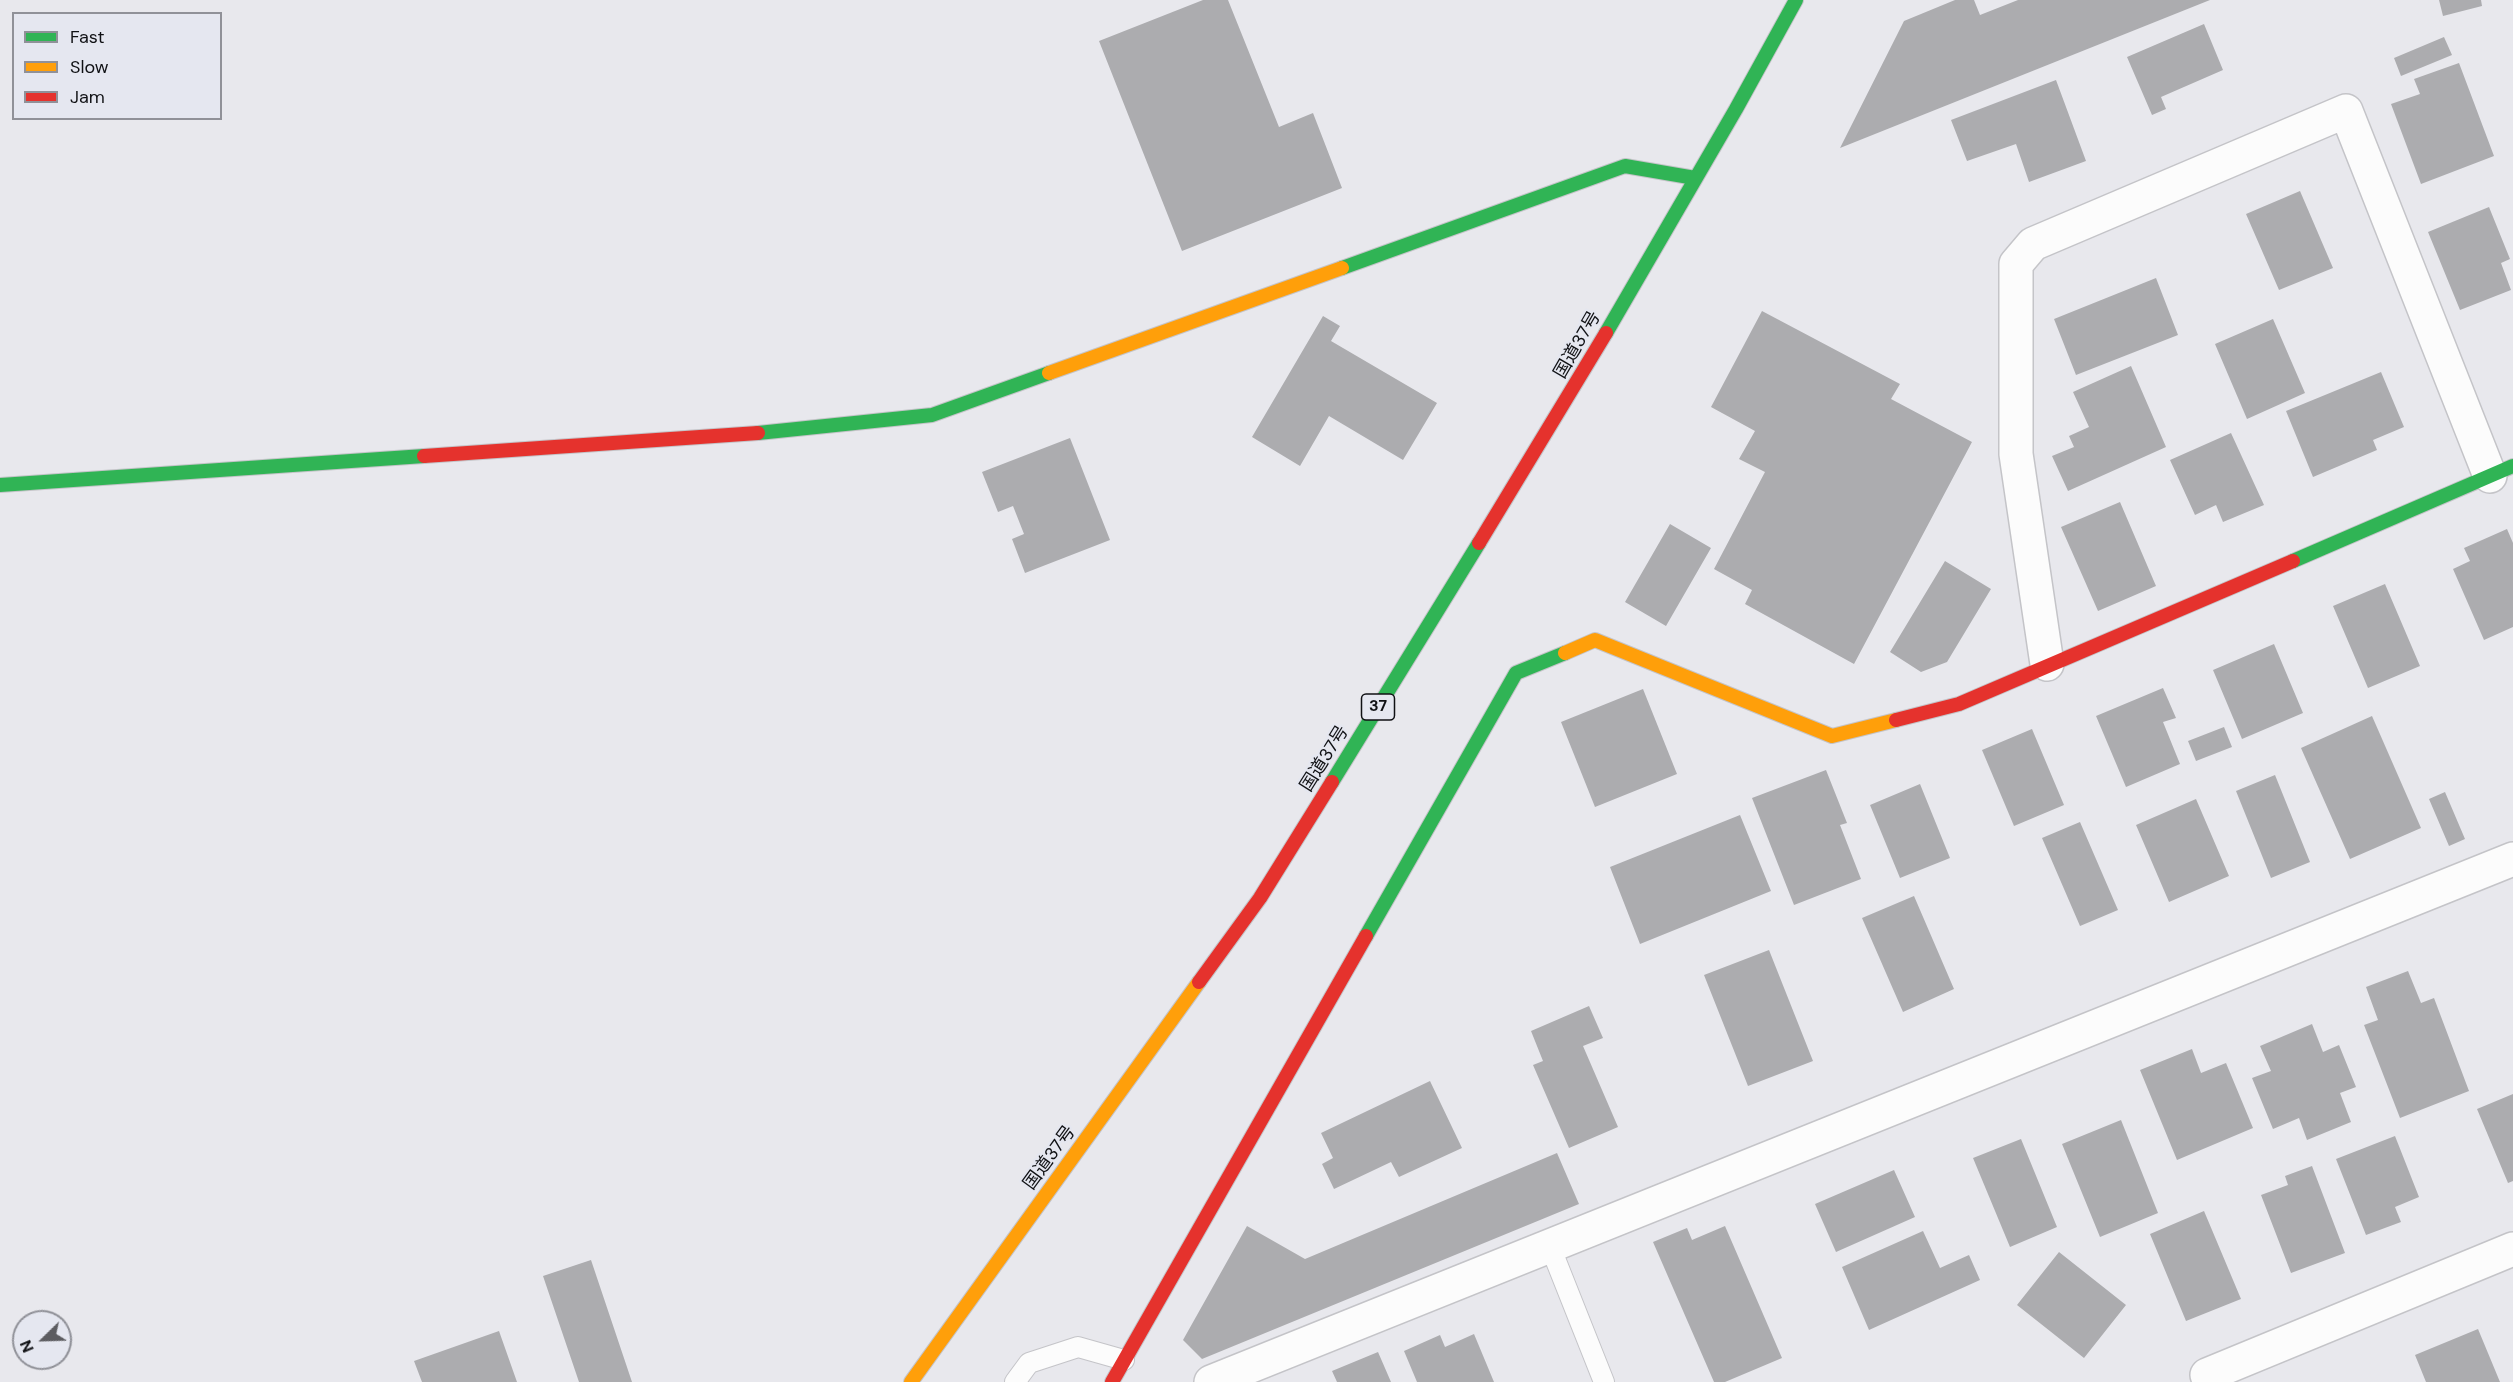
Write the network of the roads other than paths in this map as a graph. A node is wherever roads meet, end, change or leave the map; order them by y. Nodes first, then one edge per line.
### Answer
1 (1796, 0) edge
2 (1695, 178) junction
3 (2501, 471) edge
4 (0, 485) edge
5 (2047, 664) junction
6 (2513, 859) edge
7 (1550, 1246) junction
8 (2513, 1249) edge
9 (1124, 1360) junction
10 (911, 1382) edge
11 (1015, 1382) edge
12 (1112, 1382) edge
13 (1211, 1382) edge
14 (1604, 1382) edge
15 (2210, 1382) edge

1 - 2 main road, 国道37号 / 37
2 - 4 main road
2 - 10 main road, 国道37号 / 37
3 - 5 main road
3 - 5 street
5 - 9 main road
6 - 7 street
7 - 13 street
7 - 14 lane
8 - 15 street
9 - 11 lane
9 - 12 main road

